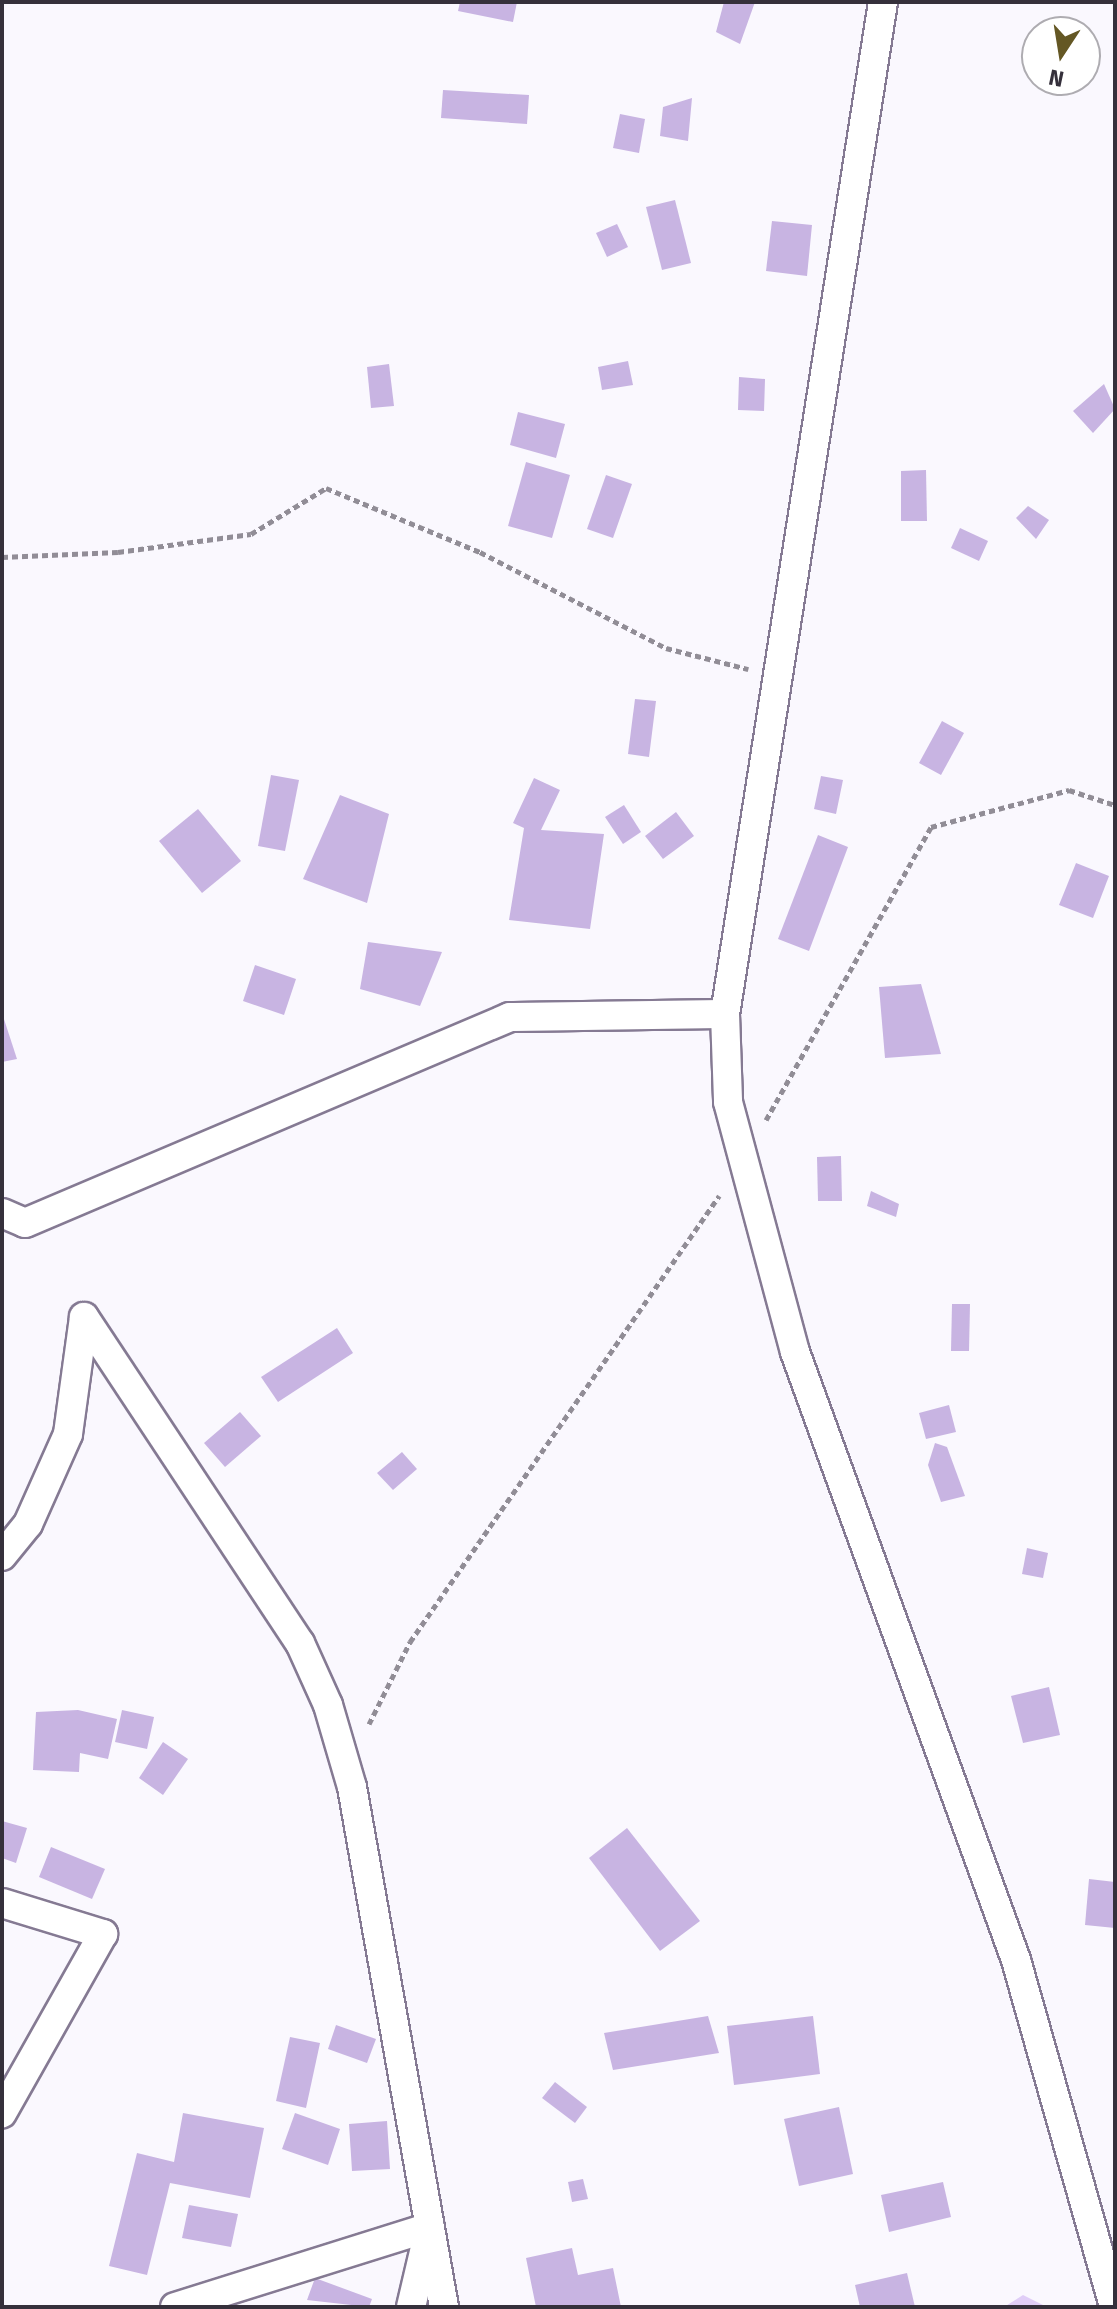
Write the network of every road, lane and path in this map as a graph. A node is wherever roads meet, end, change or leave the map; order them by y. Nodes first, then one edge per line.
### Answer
1 (883, 2) edge
2 (2, 557) edge
3 (780, 677) junction
4 (1115, 805) edge
5 (725, 1014) junction
6 (739, 1166) junction
7 (2, 1213) edge
8 (2, 1556) edge
9 (367, 1732) dead end
10 (2, 1903) edge
11 (2, 2113) edge
12 (430, 2227) junction
13 (175, 2307) edge
14 (411, 2307) edge
15 (444, 2307) edge
16 (1114, 2307) edge

1 - 3 street
2 - 3 path
3 - 5 street
4 - 6 path
5 - 6 street
5 - 7 street
6 - 9 path
6 - 16 street
8 - 12 street
10 - 11 street
12 - 13 street
12 - 14 street
12 - 15 street

